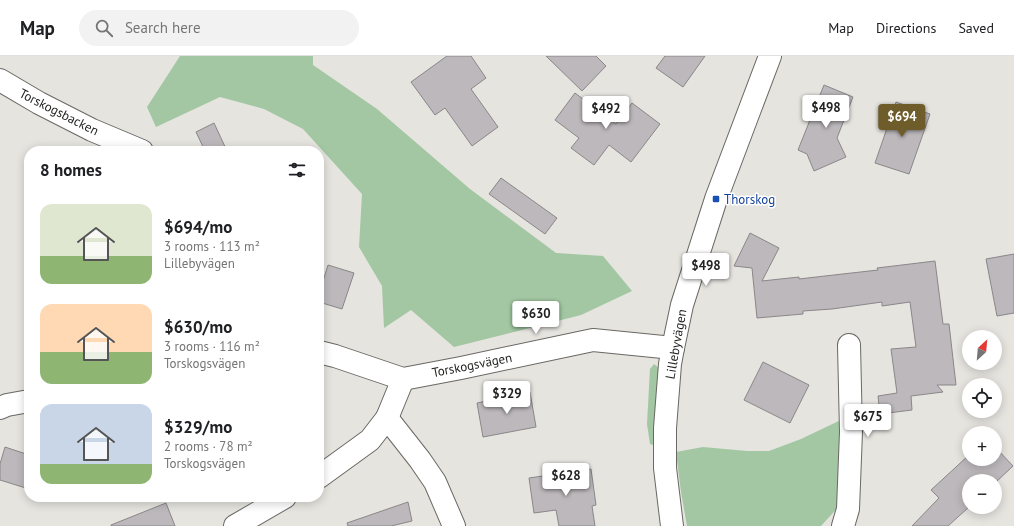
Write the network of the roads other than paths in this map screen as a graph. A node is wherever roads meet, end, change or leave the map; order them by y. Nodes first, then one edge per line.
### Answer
1 (770, 56) edge
2 (0, 80) edge
3 (130, 146) edge
4 (849, 345) dead end
5 (673, 348) junction
6 (324, 353) edge
7 (403, 379) junction
8 (24, 402) edge
9 (0, 408) edge
10 (387, 418) junction
11 (324, 473) edge
12 (276, 502) edge
13 (235, 526) edge
14 (454, 526) edge
15 (672, 526) edge
16 (844, 526) edge

1 - 5 street, Lillebyvägen
2 - 3 street, Torskogsbacken
4 - 16 street
5 - 7 street, Torskogsvägen
5 - 15 street, Lillebyvägen
6 - 7 street
7 - 10 street
8 - 9 street
10 - 11 street
10 - 14 street
12 - 13 street

